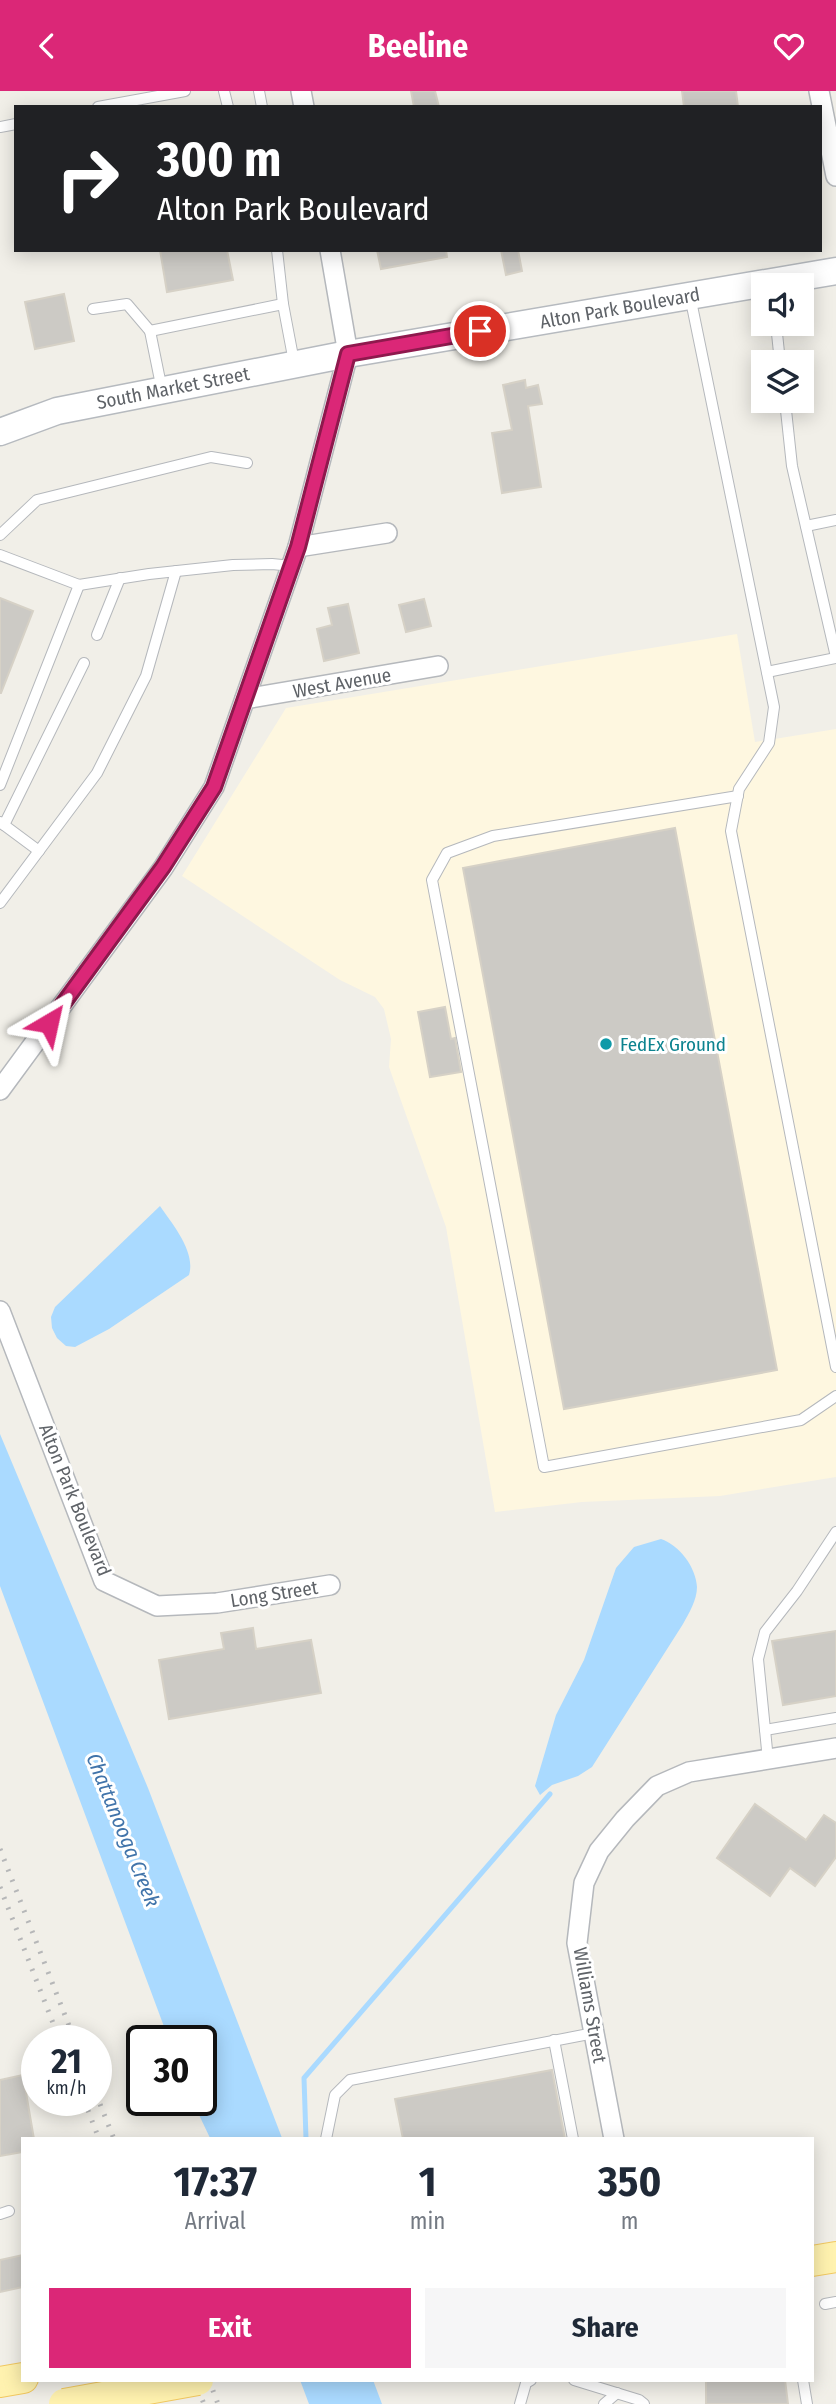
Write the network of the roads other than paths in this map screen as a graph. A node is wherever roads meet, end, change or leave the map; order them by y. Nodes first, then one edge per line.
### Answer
1 (186, 91) edge
2 (108, 105) edge
3 (822, 106) edge
4 (836, 176) edge
5 (277, 252) edge
6 (330, 252) edge
7 (836, 271) edge
8 (814, 275) edge
9 (751, 287) edge
10 (690, 296) junction
11 (283, 304) junction
12 (93, 309) dead end
13 (150, 331) junction
14 (348, 354) junction
15 (295, 364) junction
16 (162, 390) junction
17 (786, 413) edge
18 (0, 432) edge
19 (247, 463) dead end
20 (836, 520) edge
21 (806, 526) junction
22 (387, 533) dead end
23 (0, 535) edge
24 (298, 547) junction
25 (0, 555) edge
26 (292, 566) junction
27 (176, 571) junction
28 (120, 578) junction
29 (79, 585) junction
30 (97, 635) dead end
31 (836, 658) edge
32 (84, 663) dead end
33 (438, 666) dead end
34 (767, 673) junction
35 (245, 699) junction
36 (0, 785) edge
37 (738, 796) junction
38 (2, 823) edge
39 (39, 851) junction
40 (0, 903) edge
41 (0, 1090) edge
42 (0, 1311) edge
43 (836, 1367) edge
44 (836, 1396) edge
45 (836, 1532) edge
46 (330, 1585) dead end
47 (217, 1603) joint
48 (836, 1718) edge
49 (765, 1730) junction
50 (836, 1748) edge
51 (768, 1760) junction
52 (594, 2033) junction
53 (554, 2040) junction
54 (326, 2137) edge
55 (573, 2137) edge
56 (614, 2137) edge
57 (836, 2257) edge
58 (814, 2261) edge
59 (836, 2302) edge
60 (825, 2304) dead end
61 (21, 2378) edge
62 (0, 2382) edge
63 (187, 2382) edge
64 (528, 2382) edge
65 (581, 2382) edge
66 (803, 2382) edge
67 (617, 2392) junction
68 (64, 2404) edge
69 (520, 2404) edge
70 (604, 2404) edge
71 (644, 2404) edge
72 (807, 2404) edge

1 - 2 lane
3 - 4 street
5 - 11 lane
6 - 14 street
7 - 8 main road, Alton Park Boulevard
9 - 10 main road, Alton Park Boulevard
10 - 14 main road, Alton Park Boulevard
10 - 34 lane
11 - 13 lane
11 - 15 lane
12 - 13 lane
13 - 16 lane
14 - 15 main road, South Market Street
14 - 24 street
15 - 16 main road, South Market Street
16 - 18 main road, South Market Street
17 - 21 lane
19 - 23 lane
20 - 21 lane
21 - 31 lane
22 - 24 street
24 - 26 street
25 - 29 lane
26 - 27 lane
26 - 35 street
27 - 28 lane
27 - 39 lane
28 - 29 lane
28 - 30 lane
29 - 36 lane
31 - 34 lane
32 - 38 lane
33 - 35 street, West Avenue
34 - 37 lane
35 - 41 street
37 - 43 lane
37 - 44 lane
38 - 39 lane
39 - 40 lane
42 - 47 street, Alton Park Boulevard
45 - 49 lane
46 - 47 street, Long Street
48 - 49 lane
49 - 51 lane
50 - 51 street, Williams Street
51 - 52 street, Williams Street
52 - 53 lane
52 - 56 street, Williams Street
53 - 54 lane
53 - 55 lane
57 - 58 main road
59 - 60 lane
61 - 62 main road
63 - 68 main road, bridge
64 - 69 lane
65 - 67 lane
66 - 72 lane
67 - 70 lane
67 - 71 lane

